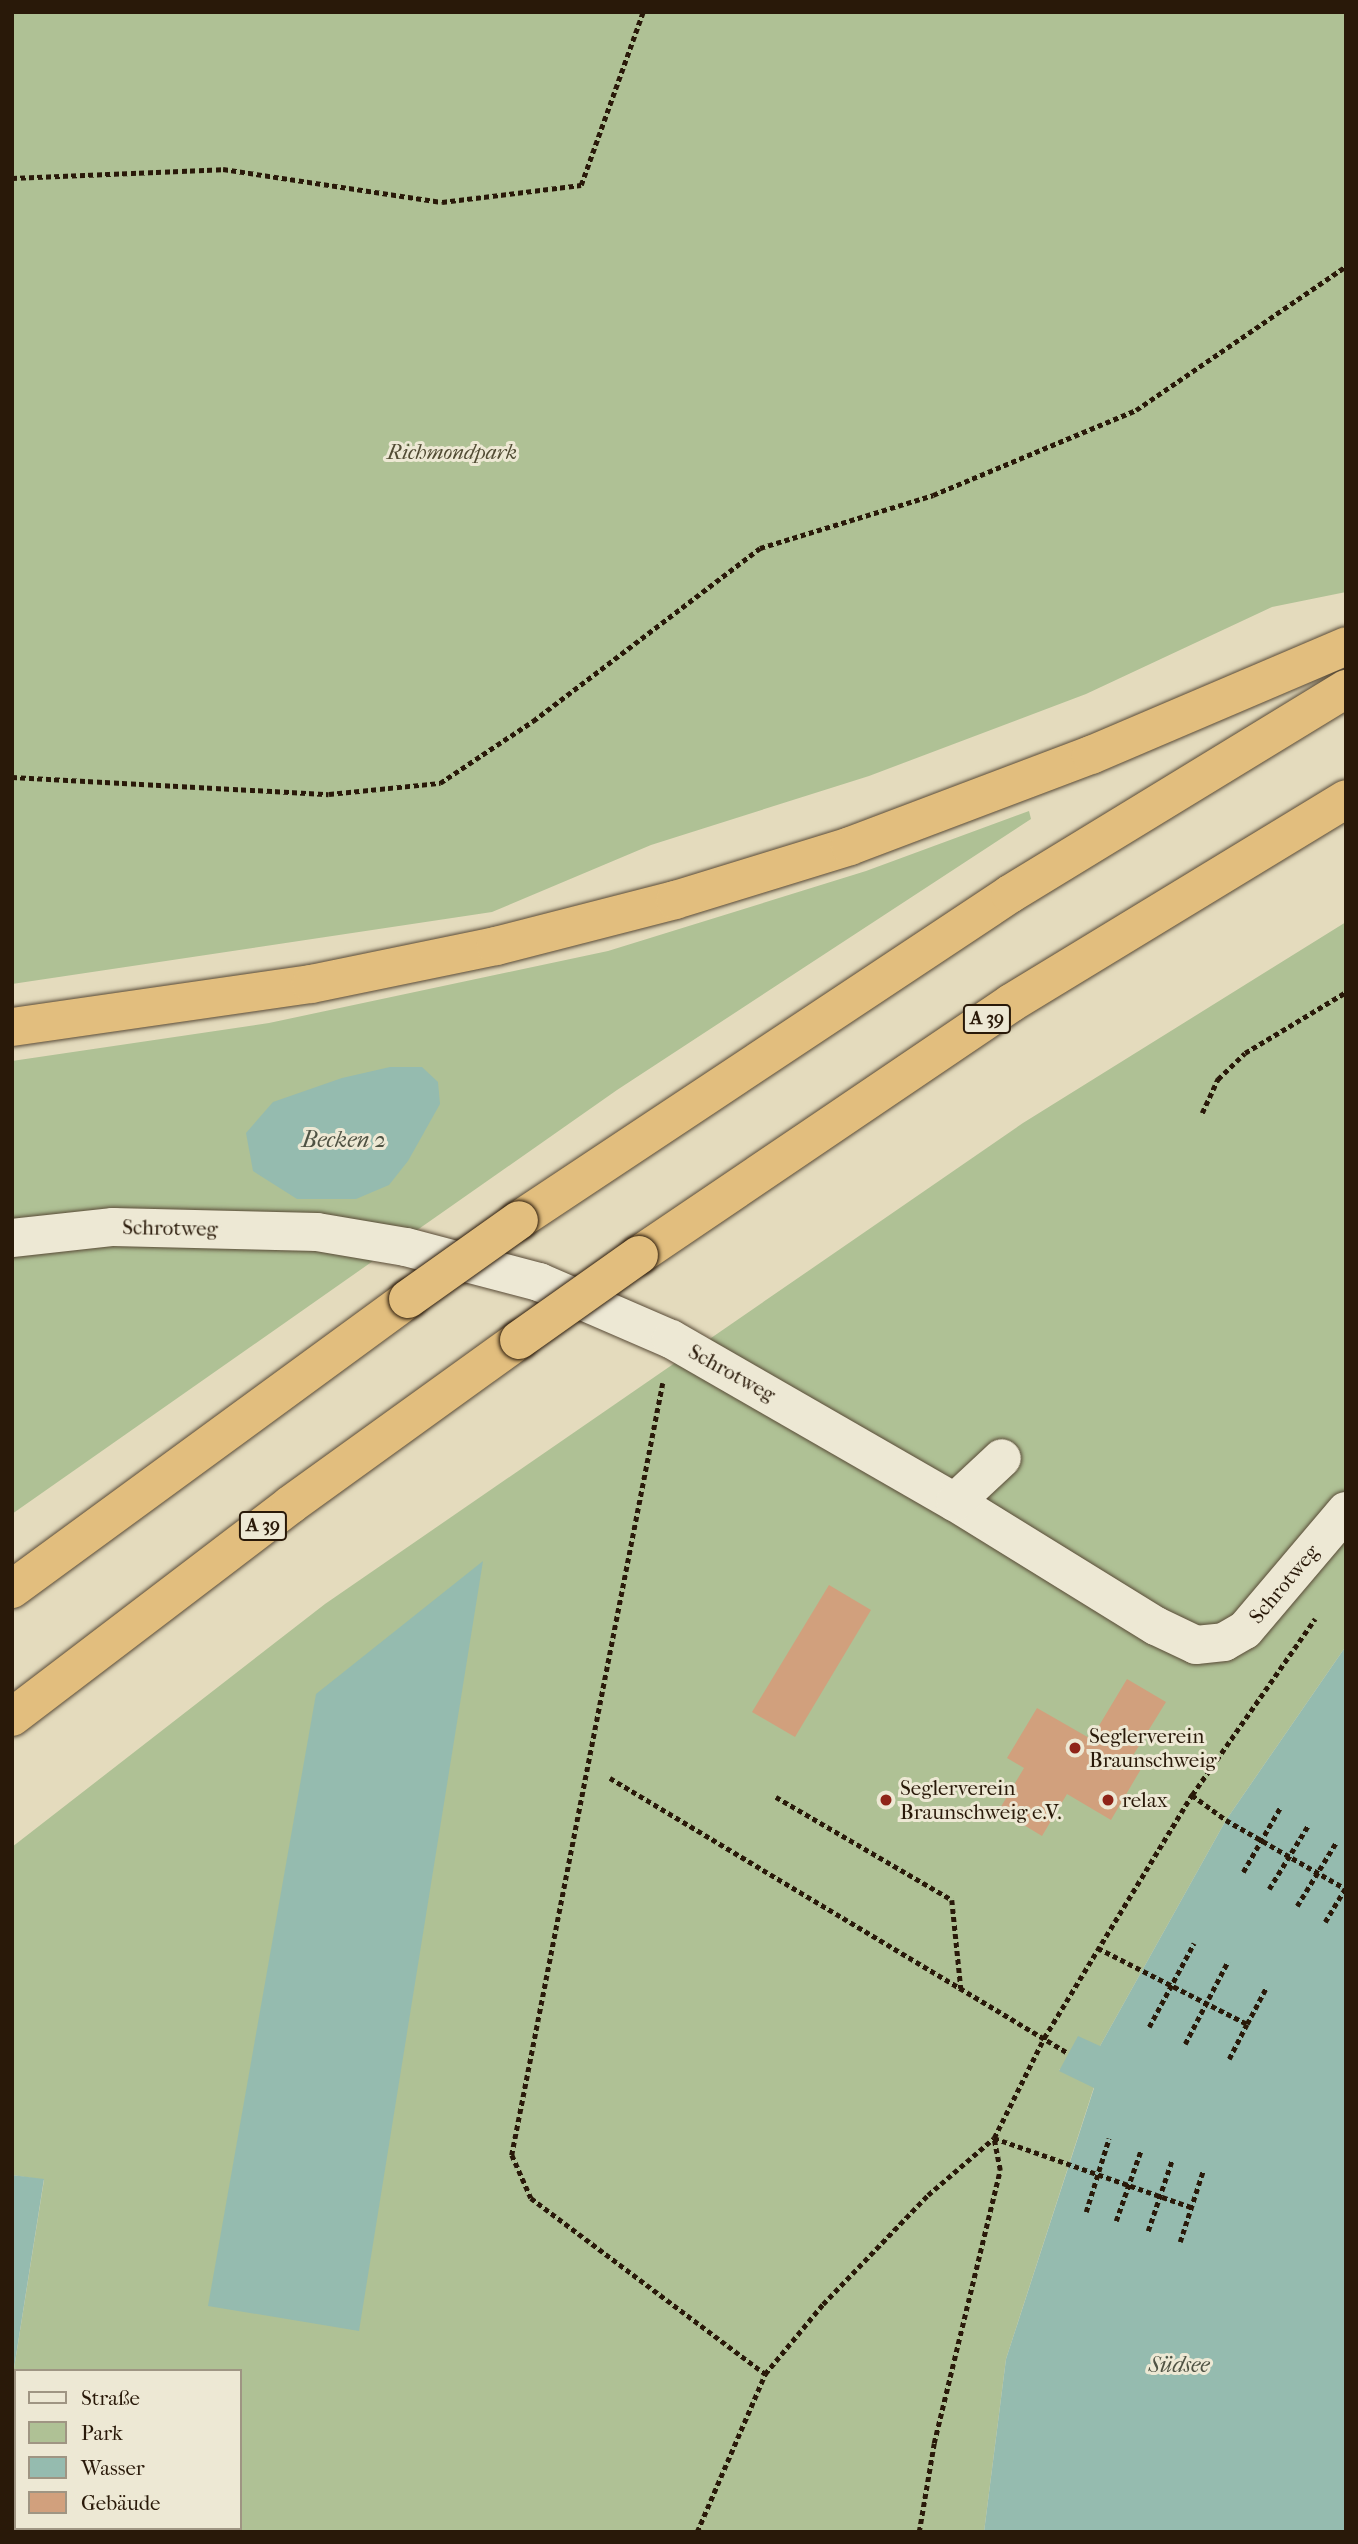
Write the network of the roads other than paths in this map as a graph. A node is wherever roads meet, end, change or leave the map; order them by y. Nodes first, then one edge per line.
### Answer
1 (1346, 646) edge
2 (1346, 689) edge
3 (1346, 799) edge
4 (12, 1027) edge
5 (12, 1238) edge
6 (1002, 1458) dead end
7 (955, 1502) junction
8 (1346, 1511) edge
9 (12, 1589) edge
10 (12, 1717) edge

1 - 4 highway
2 - 9 highway, bridge
3 - 10 highway, A 39, bridge
5 - 7 street, Schrotweg
6 - 7 street
7 - 8 street, Schrotweg

